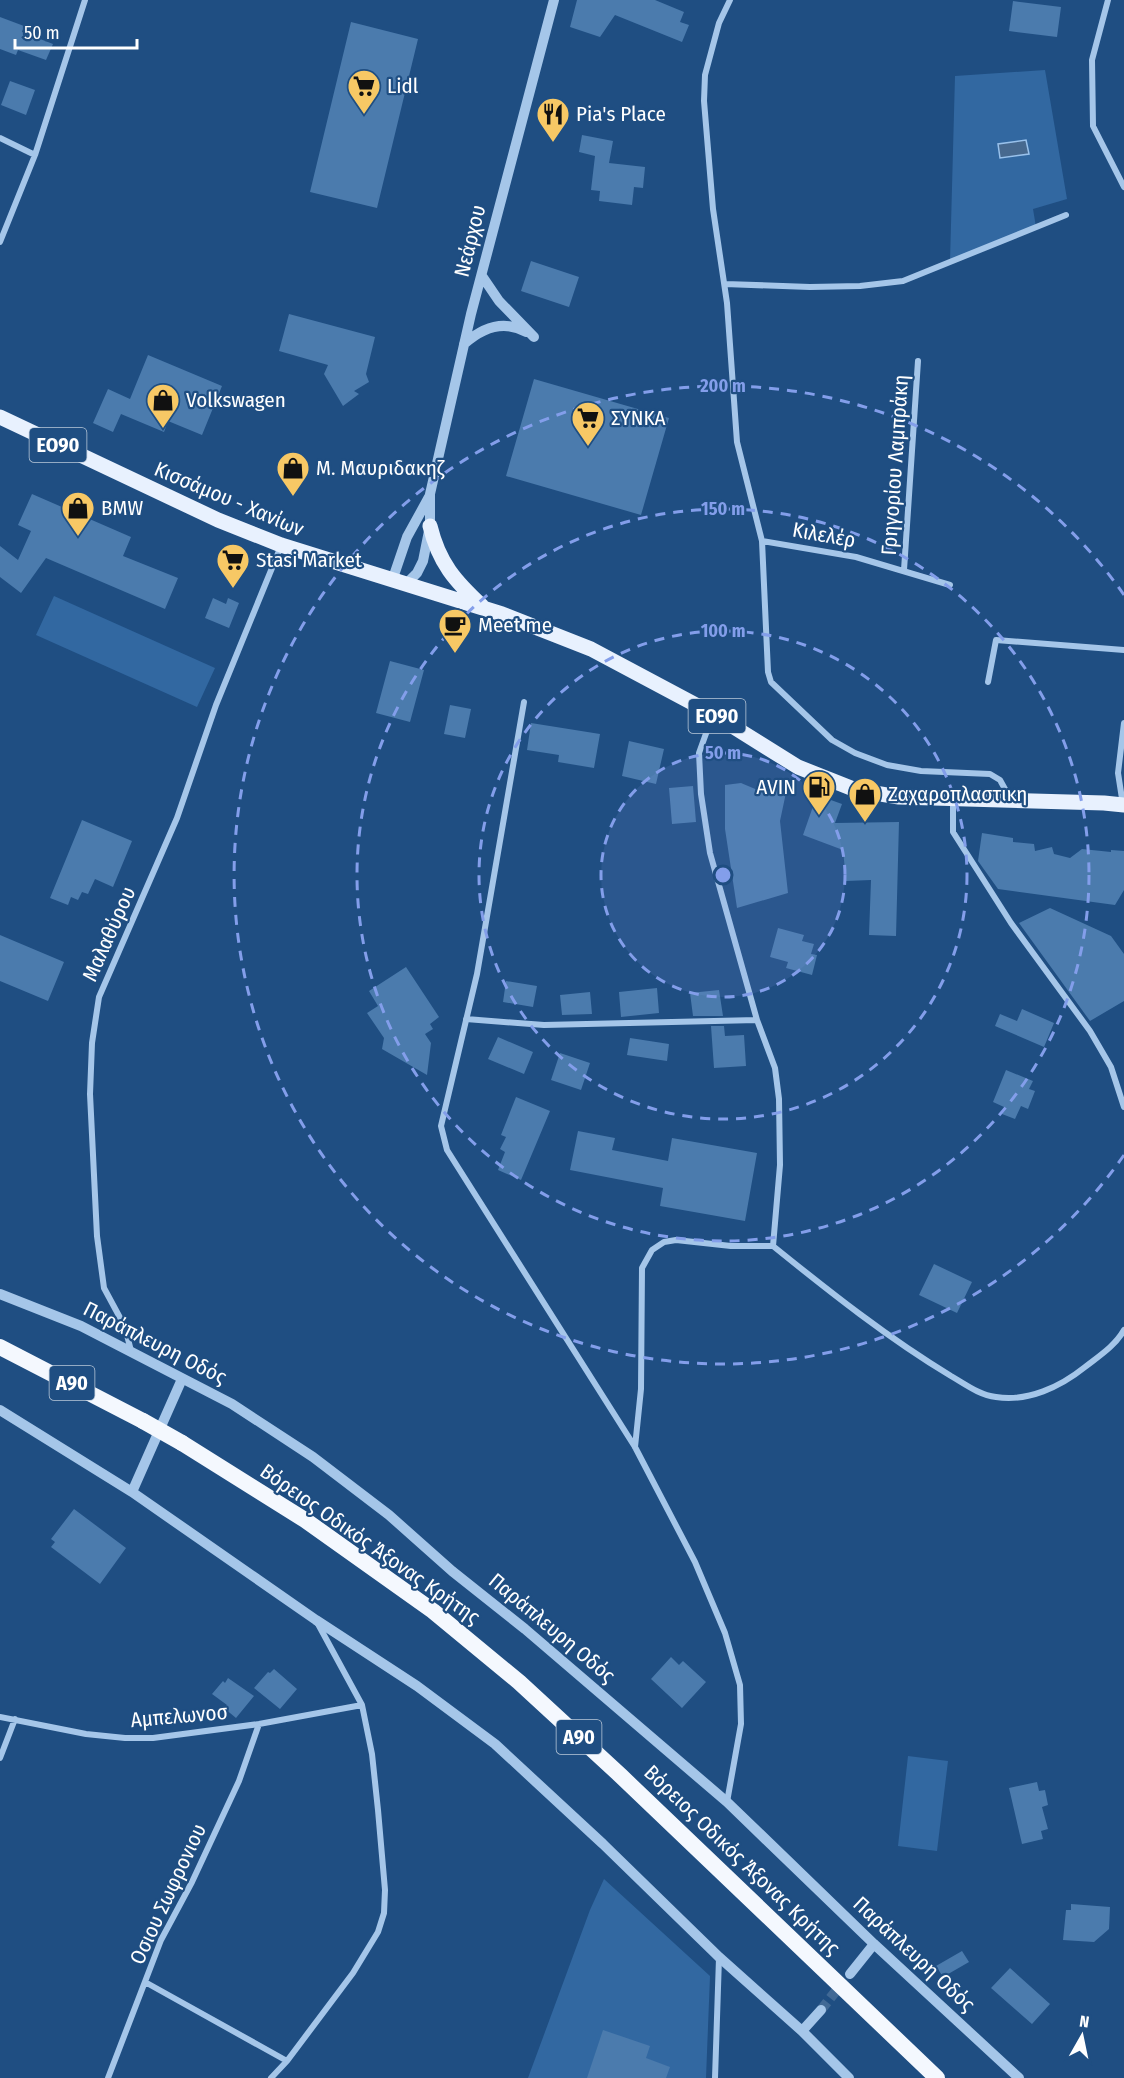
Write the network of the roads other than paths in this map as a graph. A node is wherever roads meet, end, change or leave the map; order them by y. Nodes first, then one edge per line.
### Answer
1 (85, 0) edge
2 (554, 0) edge
3 (730, 0) edge
4 (1108, 0) edge
5 (0, 138) edge
6 (35, 155) junction
7 (1124, 187) edge
8 (1066, 215) dead end
9 (0, 242) edge
10 (482, 276) junction
11 (725, 284) junction
12 (464, 344) junction
13 (918, 361) dead end
14 (1, 418) edge
15 (422, 524) junction
16 (762, 541) junction
17 (281, 545) junction
18 (903, 570) junction
19 (398, 583) junction
20 (950, 585) dead end
21 (484, 609) junction
22 (1124, 650) edge
23 (988, 682) dead end
24 (524, 702) dead end
25 (713, 714) junction
26 (1124, 723) edge
27 (1121, 771) edge
28 (953, 799) junction
29 (1012, 801) junction
30 (1123, 805) edge
31 (466, 1019) junction
32 (757, 1020) junction
33 (1124, 1107) edge
34 (773, 1246) junction
35 (0, 1294) edge
36 (1124, 1330) edge
37 (0, 1347) edge
38 (131, 1353) junction
39 (182, 1379) junction
40 (0, 1410) edge
41 (635, 1447) junction
42 (132, 1492) junction
43 (316, 1620) junction
44 (362, 1705) junction
45 (0, 1717) edge
46 (15, 1719) junction
47 (259, 1724) junction
48 (0, 1758) edge
49 (727, 1802) junction
50 (874, 1944) junction
51 (719, 1957) junction
52 (850, 1974) tunnel mouth
53 (145, 1982) junction
54 (821, 2010) tunnel mouth
55 (802, 2031) junction
56 (287, 2061) junction
57 (108, 2078) edge
58 (271, 2078) edge
59 (715, 2078) edge
60 (849, 2078) edge
61 (937, 2078) edge
62 (1019, 2078) edge

1 - 6 street
2 - 10 street, Νεάρχου
3 - 11 street
4 - 7 street
5 - 6 street
6 - 9 street
8 - 11 street
10 - 12 street, Νεάρχου
10 - 12 street
11 - 16 street
12 - 15 street, Νεάρχου
13 - 18 street, Γρηγορίου Λαμπράκη
14 - 17 main road, Κισσάμου - Χανίων / ΕΟ90
15 - 19 street
15 - 19 street
15 - 21 main road
16 - 18 street, Κιλελέρ
16 - 29 street
17 - 19 main road, Κισσάμου - Χανίων / ΕΟ90
17 - 38 street, Μαλαθύρου
18 - 20 street, Κιλελέρ
19 - 21 main road, Κισσάμου - Χανίων / ΕΟ90
21 - 25 main road, Κισσάμου - Χανίων / ΕΟ90
22 - 23 street
24 - 31 street
25 - 28 main road, Κισσάμου - Χανίων / ΕΟ90
25 - 32 street
26 - 27 street
27 - 30 street
28 - 29 main road, Κισσάμου - Χανίων / ΕΟ90
28 - 33 street
29 - 30 main road, Κισσάμου - Χανίων / ΕΟ90
31 - 32 street
31 - 41 street
32 - 34 street
34 - 36 street
34 - 41 street
35 - 38 street, Παράπλευρη Οδός
37 - 61 highway, Βόρειος Οδικός Άξονας Κρήτης / Α90, bridge
38 - 39 street, Παράπλευρη Οδός
39 - 42 street
39 - 49 street, Παράπλευρη Οδός
40 - 42 street
41 - 49 street
42 - 43 street
43 - 44 street
43 - 51 street
44 - 47 street, Αμπελωνοσ
44 - 56 street
45 - 46 street, Αμπελωνοσ
46 - 47 street, Αμπελωνοσ
46 - 48 street
47 - 53 street, Οσιου Σωφρονιου
49 - 50 street, Παράπλευρη Οδός
50 - 52 street
50 - 62 street, Παράπλευρη Οδός
51 - 55 street
51 - 59 street
53 - 56 street
53 - 57 street, Οσιου Σωφρονιου
54 - 55 street
55 - 60 street
56 - 58 street

